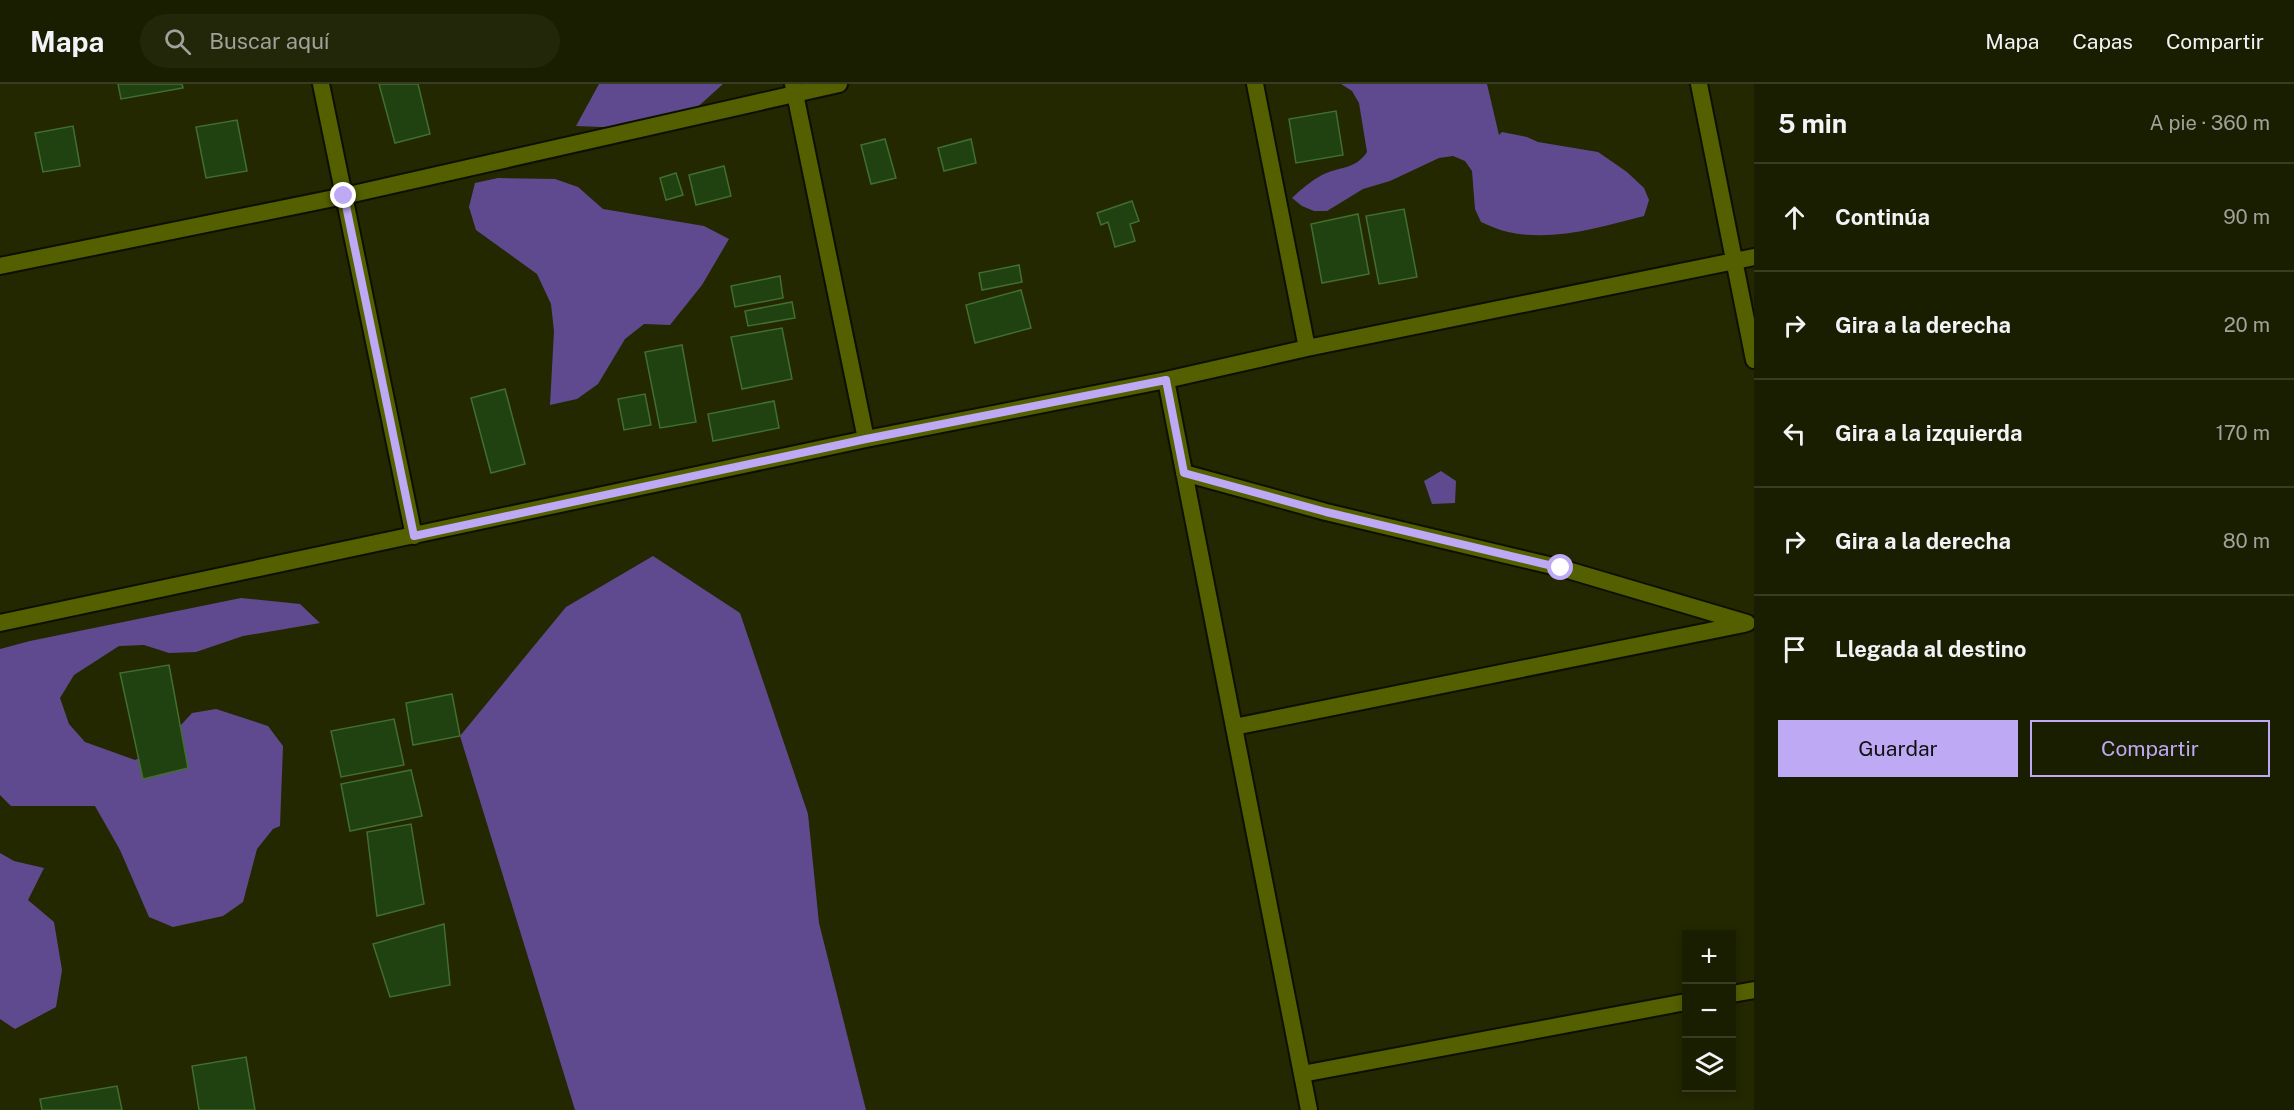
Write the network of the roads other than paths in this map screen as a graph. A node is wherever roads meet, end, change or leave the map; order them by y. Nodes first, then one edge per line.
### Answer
1 (321, 84) edge
2 (839, 84) edge
3 (1255, 84) edge
4 (1699, 84) edge
5 (794, 88) edge
6 (344, 196) junction
7 (1754, 257) edge
8 (1735, 261) junction
9 (0, 266) edge
10 (1307, 348) junction
11 (1754, 360) edge
12 (1166, 380) junction
13 (866, 439) junction
14 (1184, 473) junction
15 (414, 536) junction
16 (1750, 622) edge
17 (0, 623) edge
18 (1234, 727) junction
19 (1754, 990) edge
20 (1736, 993) edge
21 (1682, 1003) edge
22 (1302, 1074) junction
23 (1309, 1110) edge

1 - 6 street
2 - 5 street
3 - 10 street
4 - 8 street
5 - 6 street
5 - 13 street
6 - 9 street
6 - 15 street
7 - 8 street
8 - 10 street
8 - 11 street
10 - 12 street
12 - 13 street
12 - 14 street
13 - 15 street
14 - 16 street
14 - 18 street
15 - 17 street
16 - 18 street
18 - 22 street
19 - 20 street
21 - 22 street
22 - 23 street

